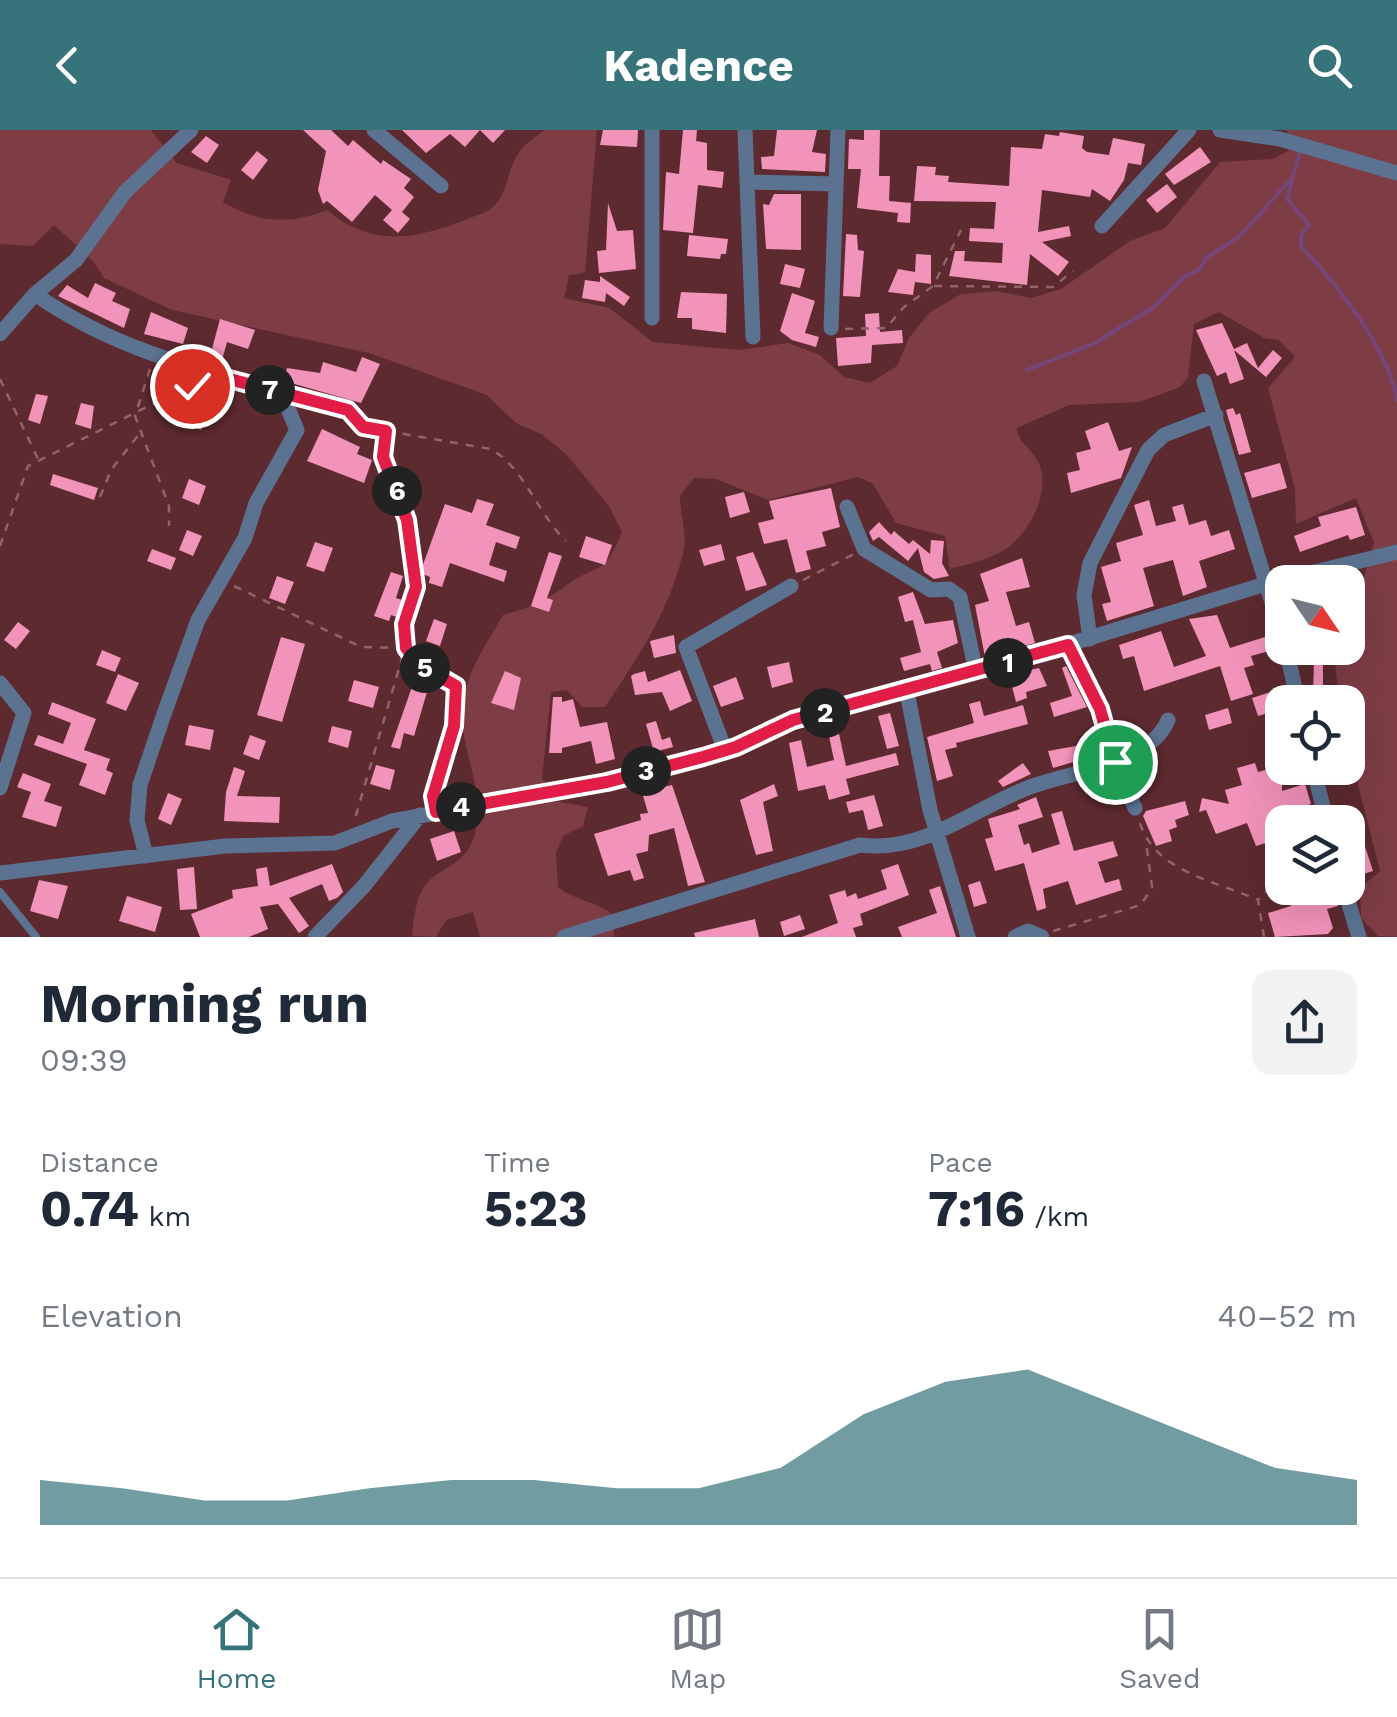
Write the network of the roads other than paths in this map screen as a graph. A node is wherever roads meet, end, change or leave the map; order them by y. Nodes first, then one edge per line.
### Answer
1 (191, 130) edge
2 (374, 130) edge
3 (652, 130) edge
4 (744, 130) edge
5 (838, 130) edge
6 (1189, 130) edge
7 (1220, 130) edge
8 (1282, 137) edge
9 (1397, 173) edge
10 (747, 182) junction
11 (836, 184) junction
12 (442, 186) dead end
13 (1102, 226) dead end
14 (35, 294) junction
15 (652, 318) dead end
16 (831, 328) road end
17 (0, 334) edge
18 (753, 337) dead end
19 (1204, 381) dead end
20 (281, 392) junction
21 (348, 410) road end
22 (1216, 414) junction
23 (847, 507) dead end
24 (1397, 552) edge
25 (1343, 565) edge
26 (1265, 570) edge
27 (1265, 584) edge
28 (791, 586) road end
29 (1090, 639) junction
30 (1068, 645) junction
31 (976, 672) junction
32 (0, 683) edge
33 (456, 686) road end
34 (907, 692) junction
35 (1168, 720) dead end
36 (725, 750) junction
37 (1115, 762) junction
38 (0, 788) edge
39 (1136, 808) road end
40 (428, 814) junction
41 (936, 834) junction
42 (146, 856) junction
43 (0, 873) edge
44 (0, 892) edge
45 (1349, 905) edge
46 (1040, 936) edge
47 (36, 937) edge
48 (315, 937) edge
49 (564, 937) edge
50 (968, 937) edge
51 (1014, 937) edge
52 (1359, 937) edge

1 - 14 street
2 - 12 street
3 - 15 street
4 - 10 street
5 - 11 street
6 - 13 street
7 - 8 street
8 - 9 street
10 - 11 street
10 - 18 street
11 - 16 street
14 - 17 street
14 - 20 street
19 - 22 street
20 - 21 street
20 - 42 street
22 - 26 street
22 - 29 street
23 - 31 street
24 - 25 street
27 - 29 street
28 - 36 street
29 - 30 street
30 - 31 street
30 - 37 street
31 - 34 street
32 - 38 street
33 - 40 street
34 - 36 street
34 - 41 street
35 - 37 street
36 - 40 street
37 - 39 street
37 - 41 street
40 - 42 street
40 - 48 street
41 - 49 street
41 - 50 street
42 - 43 street
44 - 47 lane
45 - 52 street
46 - 51 street

